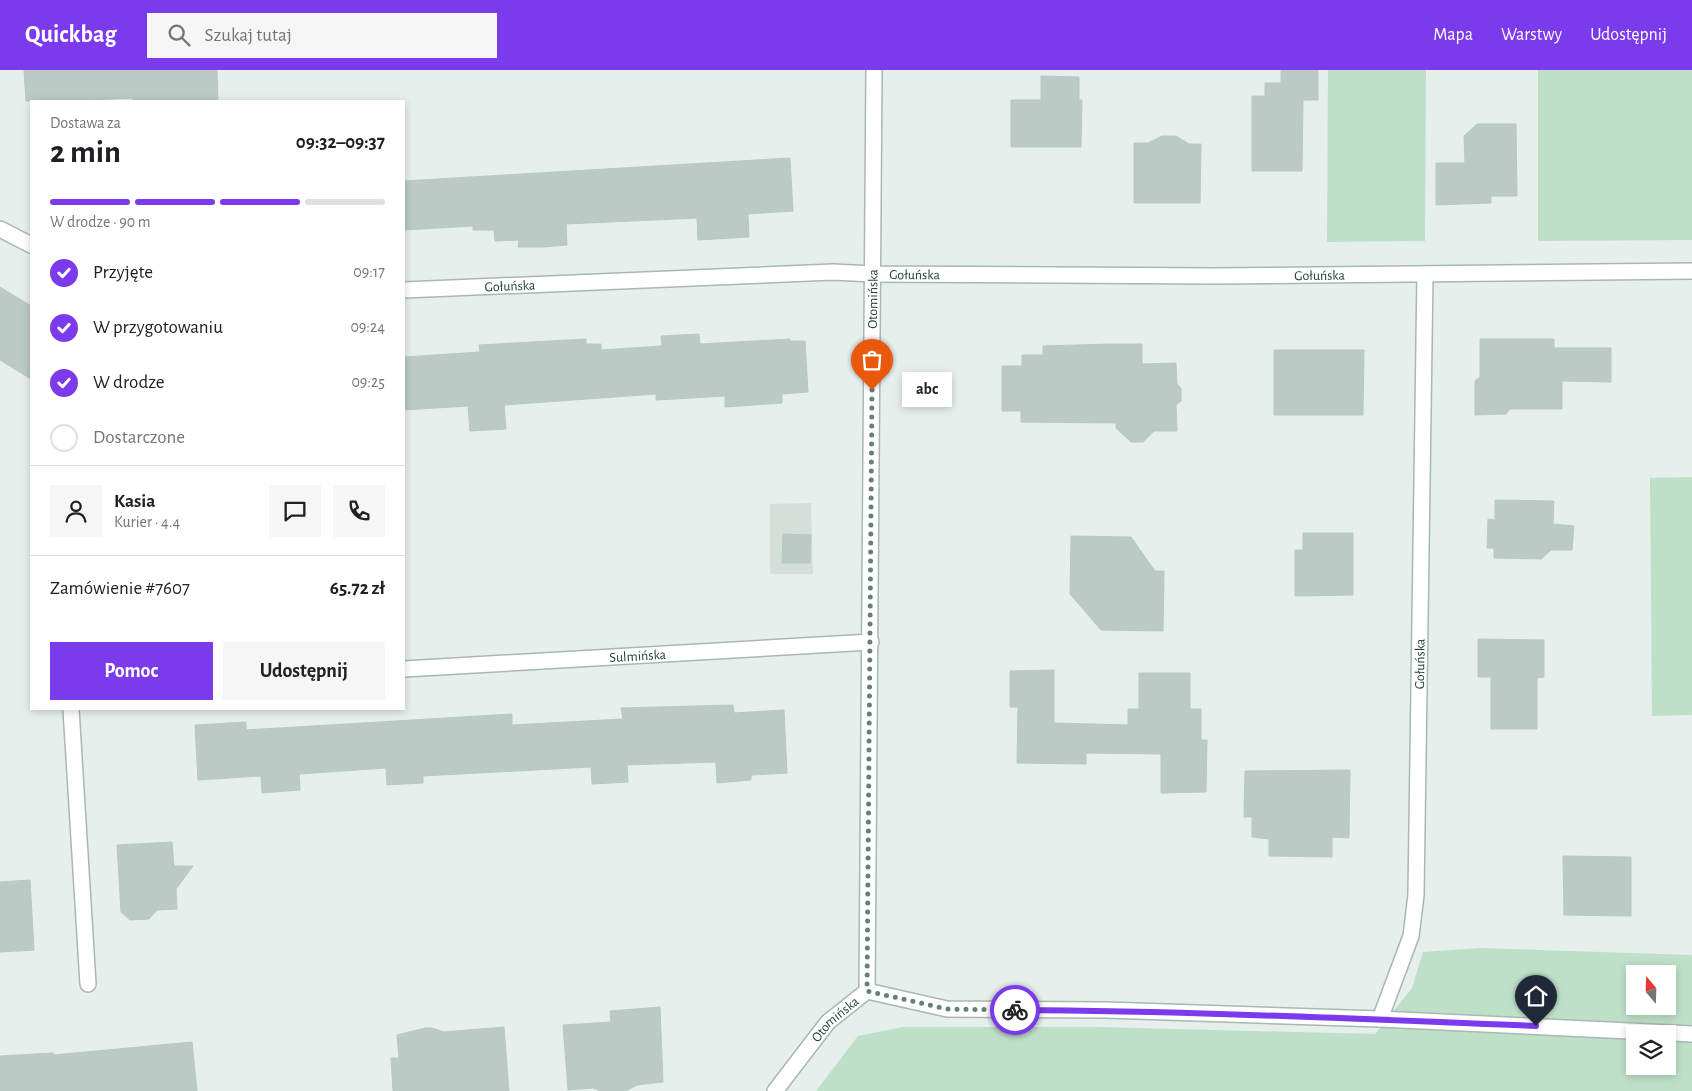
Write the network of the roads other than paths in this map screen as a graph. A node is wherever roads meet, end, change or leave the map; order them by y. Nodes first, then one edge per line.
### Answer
1 (874, 70) edge
2 (0, 230) edge
3 (30, 245) edge
4 (1692, 271) edge
5 (873, 274) junction
6 (1425, 274) junction
7 (405, 290) edge
8 (870, 642) junction
9 (405, 670) edge
10 (71, 710) edge
11 (88, 984) dead end
12 (867, 991) junction
13 (1380, 1019) junction
14 (1692, 1034) edge
15 (775, 1091) edge

1 - 5 street, Otomińska
2 - 3 street
4 - 6 street, Gołuńska
5 - 6 street, Gołuńska
5 - 7 street, Gołuńska
5 - 8 street, Otomińska
6 - 13 street, Gołuńska
8 - 9 street, Sulmińska
8 - 12 street, Otomińska
10 - 11 street
12 - 13 street
12 - 15 street, Otomińska
13 - 14 street

